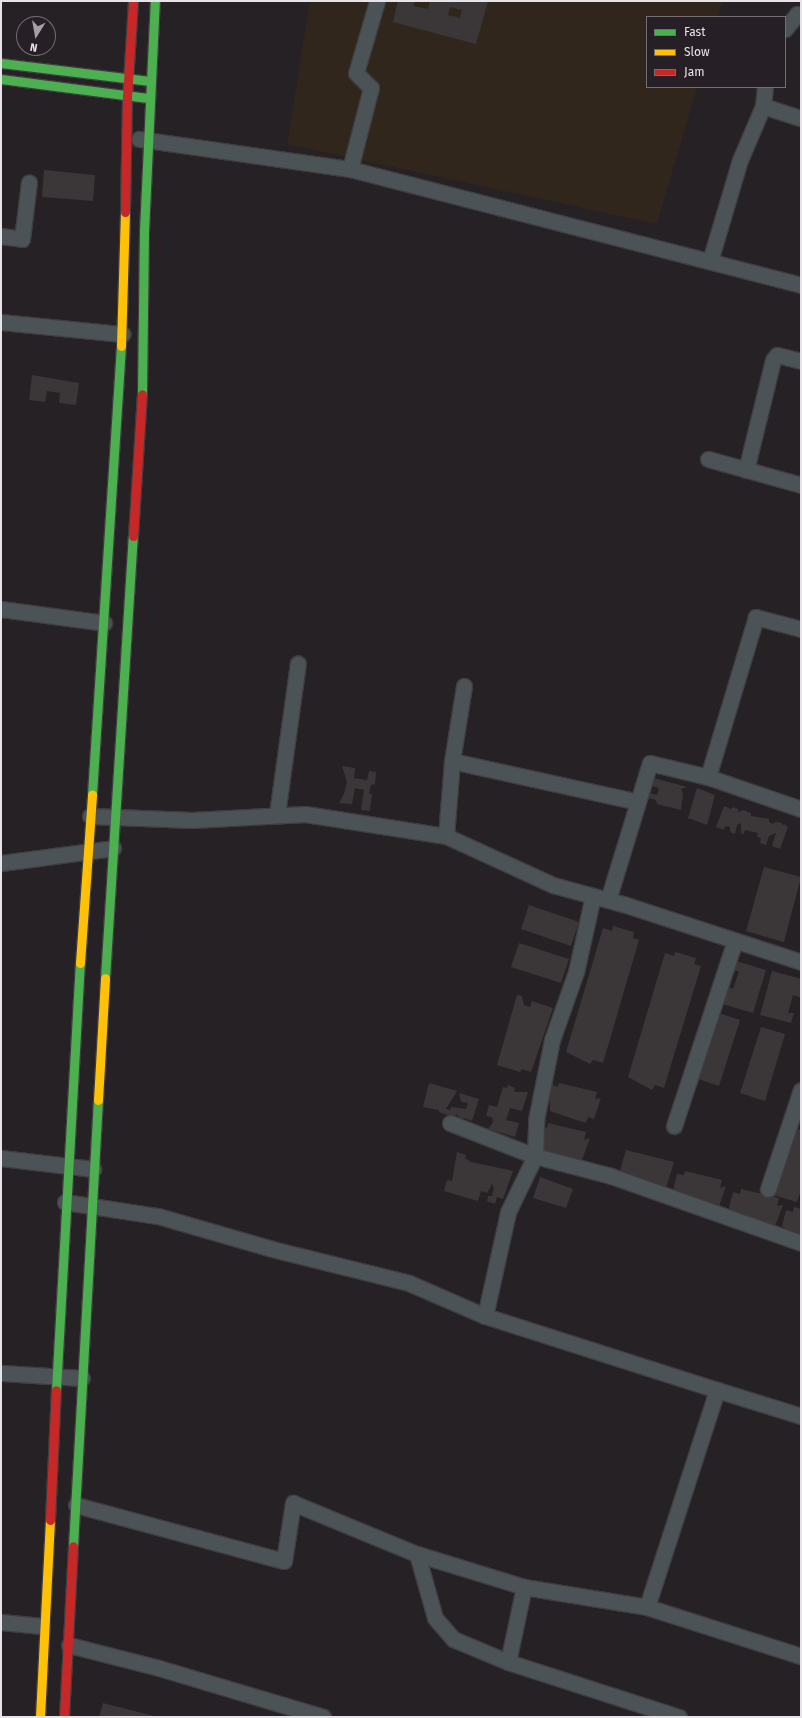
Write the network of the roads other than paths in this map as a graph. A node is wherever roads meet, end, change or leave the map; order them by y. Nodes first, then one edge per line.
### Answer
1 (133, 1) edge
2 (155, 1) edge
3 (377, 1) edge
4 (801, 15) edge
5 (786, 28) edge
6 (1, 63) edge
7 (128, 78) junction
8 (1, 80) edge
9 (150, 81) junction
10 (765, 88) edge
11 (127, 97) junction
12 (148, 98) junction
13 (764, 106) junction
14 (801, 118) edge
15 (126, 138) junction
16 (147, 140) junction
17 (350, 169) junction
18 (29, 182) dead end
19 (1, 236) edge
20 (124, 255) junction
21 (144, 256) junction
22 (710, 261) junction
23 (801, 285) edge
24 (1, 322) edge
25 (122, 334) junction
26 (801, 361) edge
27 (708, 459) dead end
28 (746, 470) junction
29 (801, 485) edge
30 (1, 609) edge
31 (104, 623) junction
32 (801, 629) edge
33 (298, 663) dead end
34 (464, 686) dead end
35 (452, 761) junction
36 (708, 778) junction
37 (638, 802) junction
38 (801, 809) edge
39 (277, 814) junction
40 (115, 815) junction
41 (90, 816) junction
42 (446, 836) junction
43 (113, 848) junction
44 (88, 850) junction
45 (1, 863) edge
46 (593, 896) junction
47 (608, 900) junction
48 (735, 941) junction
49 (81, 954) junction
50 (106, 956) junction
51 (801, 962) edge
52 (73, 1067) junction
53 (93, 1068) junction
54 (801, 1090) edge
55 (450, 1124) dead end
56 (674, 1126) dead end
57 (535, 1156) junction
58 (1, 1158) edge
59 (66, 1166) junction
60 (93, 1169) junction
61 (768, 1189) dead end
62 (65, 1202) junction
63 (91, 1205) junction
64 (801, 1243) edge
65 (486, 1316) junction
66 (1, 1373) edge
67 (56, 1377) junction
68 (82, 1378) junction
69 (717, 1390) junction
70 (801, 1416) edge
71 (76, 1505) junction
72 (417, 1554) junction
73 (524, 1587) junction
74 (647, 1607) junction
75 (1, 1622) edge
76 (42, 1626) junction
77 (69, 1645) junction
78 (801, 1656) edge
79 (508, 1662) junction
80 (40, 1717) edge
81 (64, 1717) edge
82 (323, 1717) edge
83 (679, 1717) edge

1 - 7 main road
2 - 9 main road
3 - 17 street
4 - 5 street
6 - 7 main road
7 - 9 main road
7 - 11 main road
8 - 11 main road
9 - 12 main road
10 - 13 street
11 - 12 main road
11 - 15 main road
12 - 16 main road
13 - 14 street
13 - 22 street
15 - 16 street
15 - 20 main road
16 - 17 street
16 - 21 main road
17 - 22 street
18 - 19 street
20 - 21 main road
20 - 25 main road
21 - 40 main road
22 - 23 street
24 - 25 street
25 - 31 main road
26 - 28 street
27 - 28 street
28 - 29 street
30 - 31 street
31 - 41 main road
32 - 36 street
33 - 39 street
34 - 35 street
35 - 37 street
35 - 42 street
36 - 37 street
36 - 38 street
37 - 47 street
39 - 40 street
39 - 42 street
40 - 41 street
40 - 43 main road
41 - 44 main road
42 - 46 street
43 - 44 street
43 - 50 main road
44 - 45 street
44 - 49 main road
46 - 47 street
46 - 57 street
47 - 48 street
48 - 51 street
48 - 56 street
49 - 50 main road
49 - 52 main road
50 - 53 main road
52 - 53 main road
52 - 59 main road
53 - 60 main road
54 - 61 street
55 - 57 street
57 - 64 street
57 - 65 street
58 - 59 street
59 - 60 street
59 - 62 main road
60 - 63 main road
62 - 63 street
62 - 67 main road
63 - 65 street
63 - 68 main road
65 - 69 street
66 - 67 street
67 - 68 street
67 - 76 main road
68 - 71 main road
69 - 70 street
69 - 74 street
71 - 72 street
71 - 77 main road
72 - 73 street
72 - 79 street
73 - 74 street
73 - 79 street
74 - 78 street
75 - 76 street
76 - 80 main road
77 - 81 main road
77 - 82 street
79 - 83 street

